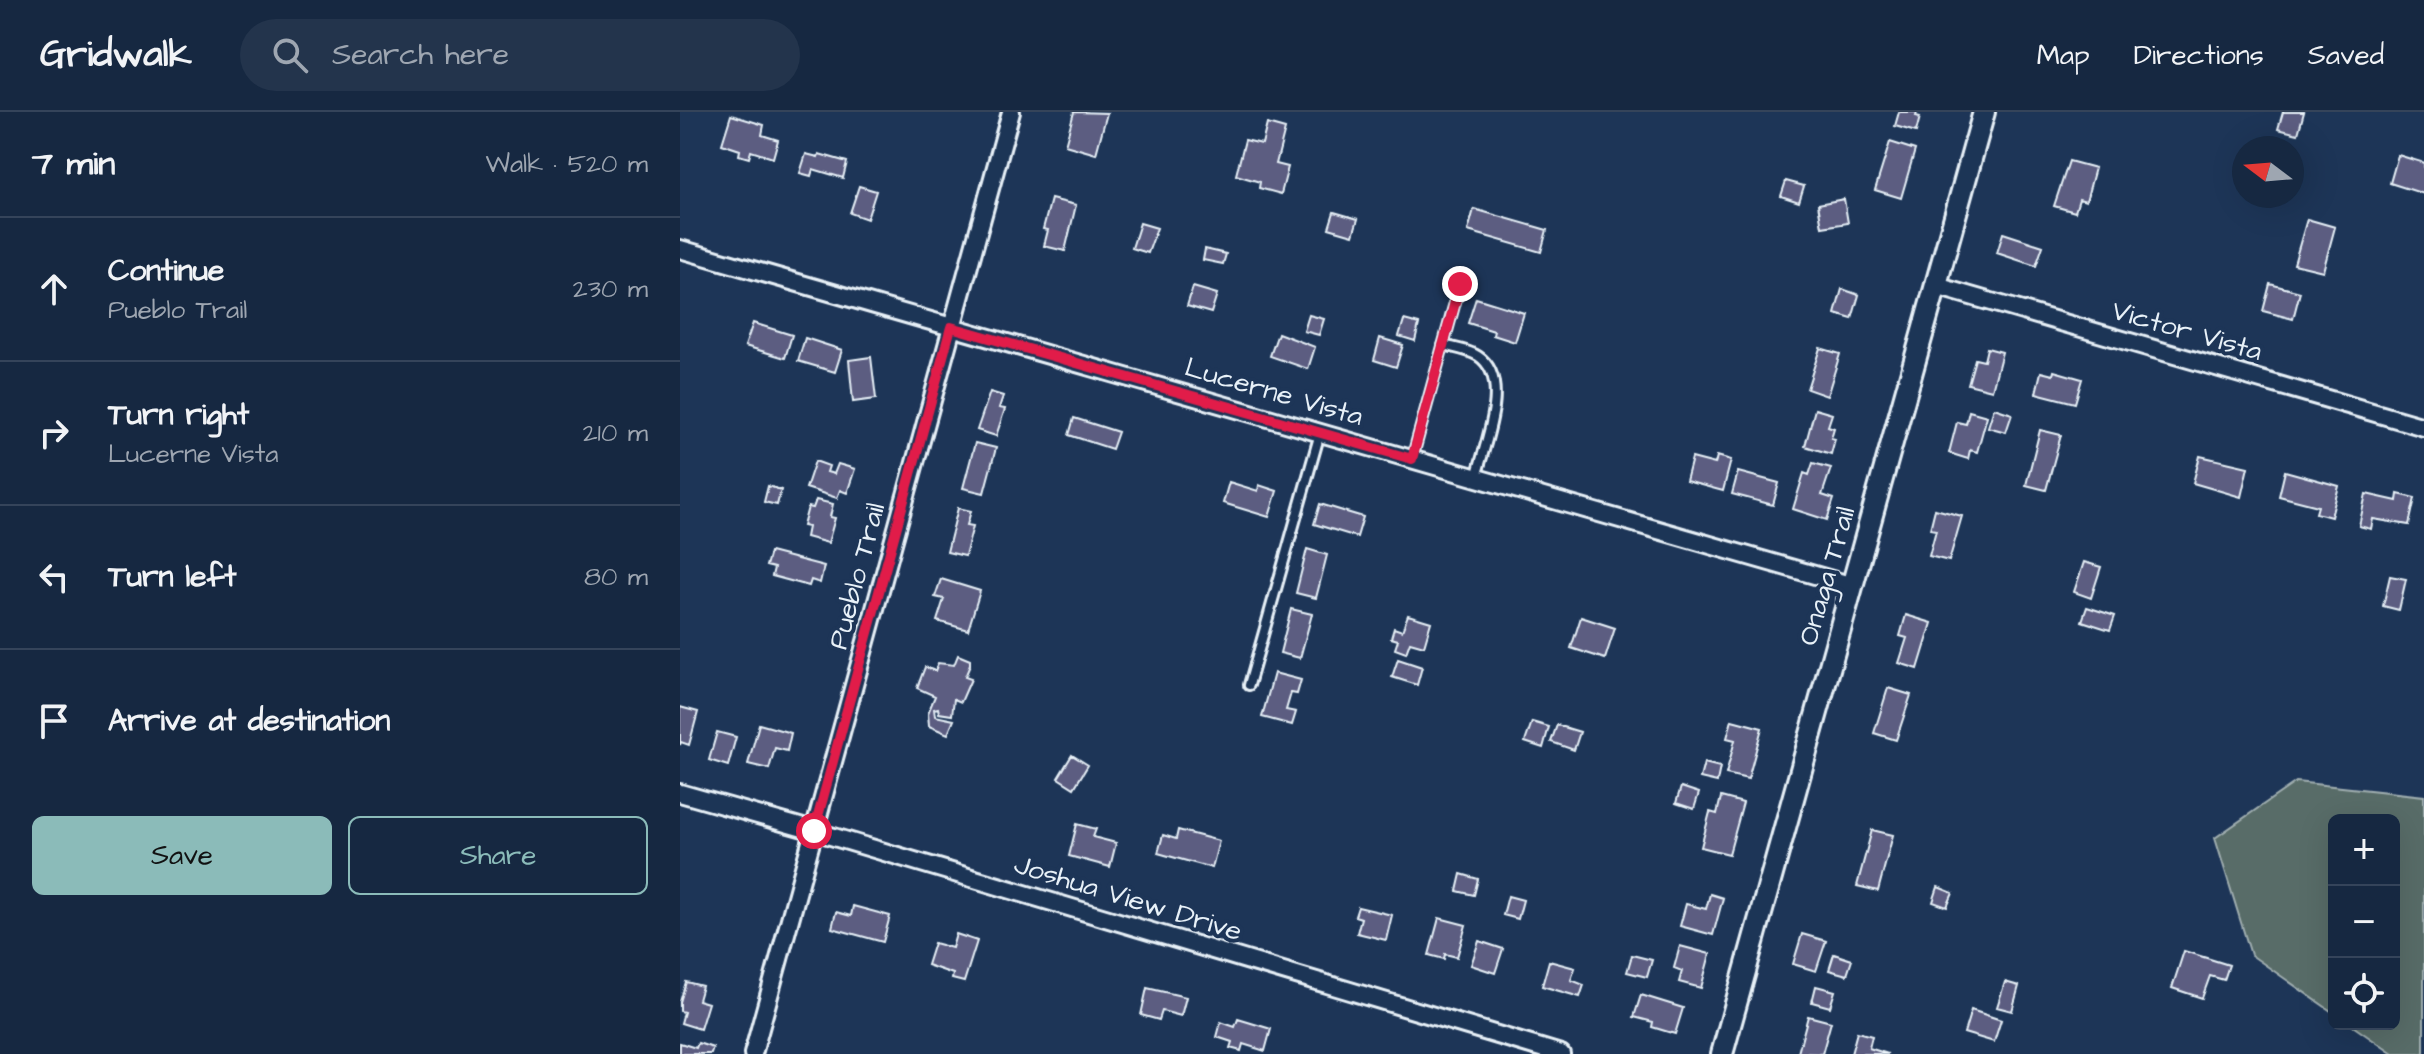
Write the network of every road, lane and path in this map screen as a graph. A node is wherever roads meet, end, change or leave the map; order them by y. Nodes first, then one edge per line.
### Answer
1 (1011, 112) edge
2 (1984, 112) edge
3 (680, 249) edge
4 (1460, 284) dead end
5 (1936, 286) junction
6 (951, 327) junction
7 (1443, 345) junction
8 (2424, 427) edge
9 (1320, 433) junction
10 (1412, 459) junction
11 (1476, 478) junction
12 (1853, 586) junction
13 (1249, 685) dead end
14 (680, 793) edge
15 (814, 831) junction
16 (753, 1054) edge
17 (1561, 1054) edge
18 (1722, 1054) edge

1 - 6 street, Pueblo Trail
2 - 5 street, Onaga Trail
3 - 6 street, Lucerne Vista
4 - 7 lane
5 - 8 street, Victor Vista
5 - 12 street, Onaga Trail
6 - 9 street, Lucerne Vista
6 - 15 street, Pueblo Trail
7 - 10 lane
7 - 11 lane
9 - 10 street, Lucerne Vista
9 - 13 lane
10 - 11 street, Lucerne Vista
11 - 12 street, Lucerne Vista
12 - 18 street, Onaga Trail
14 - 15 street, Joshua View Drive
15 - 16 street, Pueblo Trail
15 - 17 street, Joshua View Drive

